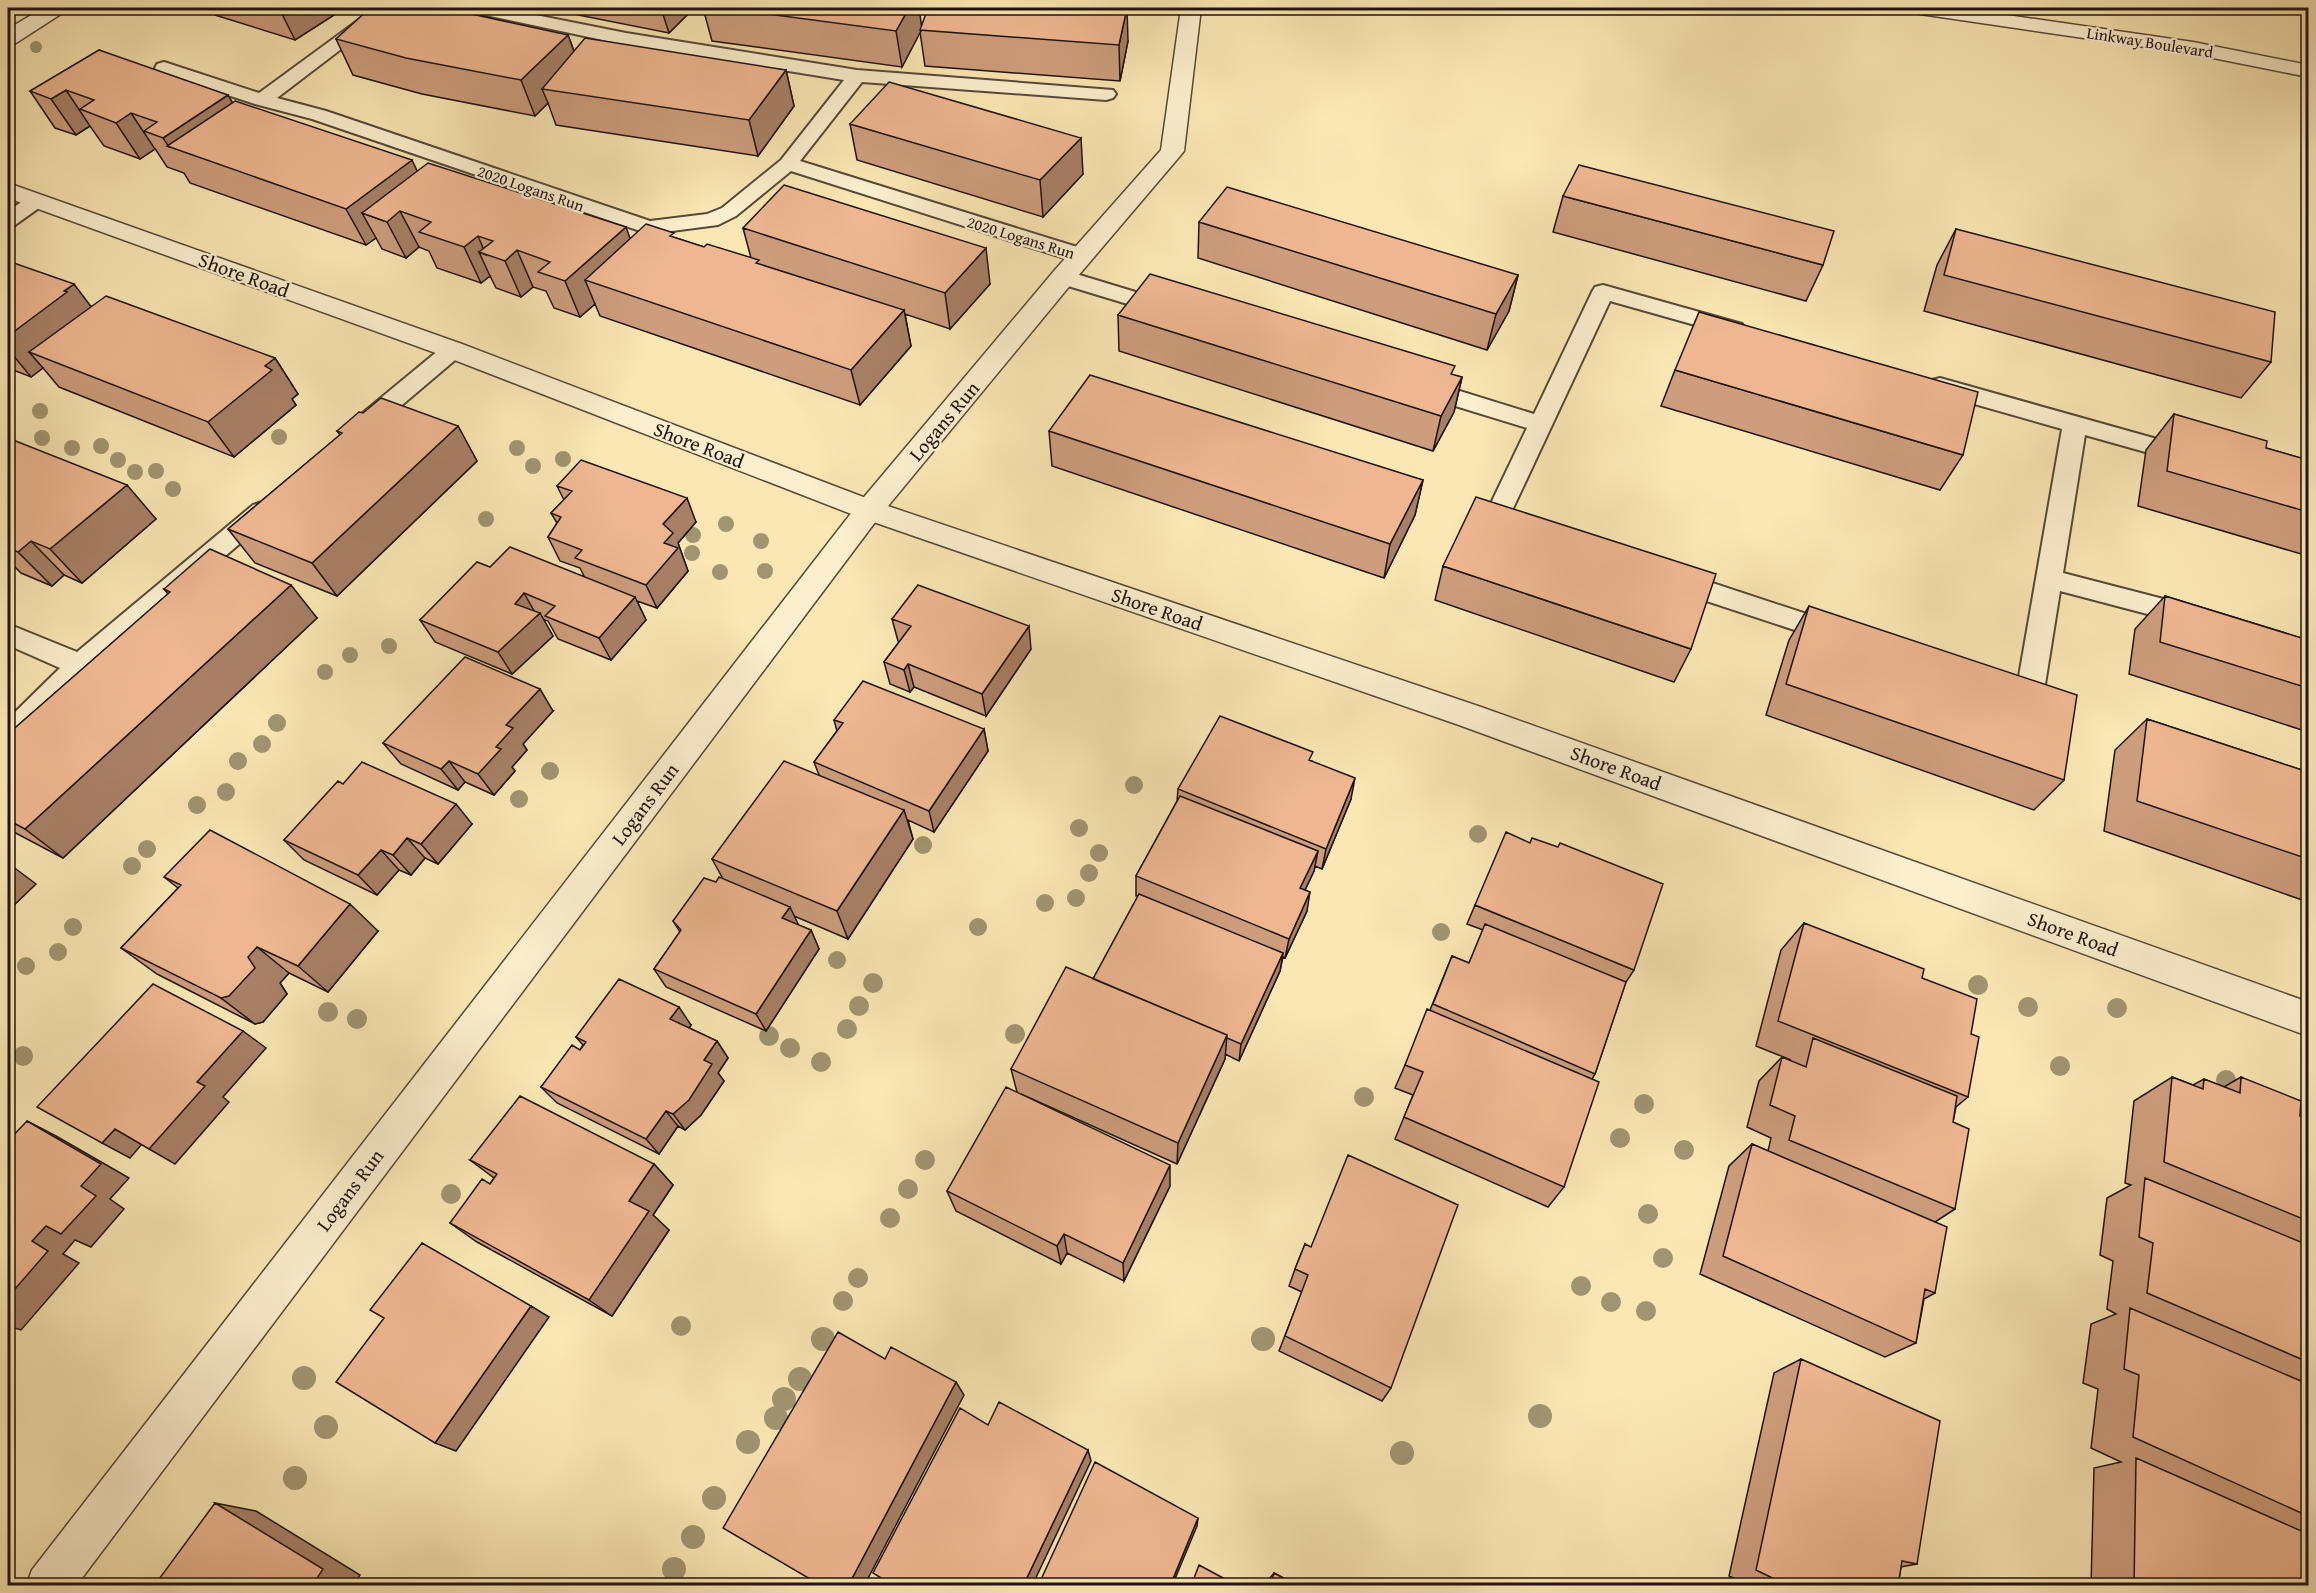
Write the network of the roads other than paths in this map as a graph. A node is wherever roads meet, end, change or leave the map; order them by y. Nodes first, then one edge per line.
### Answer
1 (57, 8) edge
2 (386, 8) edge
3 (476, 8) edge
4 (1191, 8) edge
5 (1920, 8) edge
6 (8, 38) edge
7 (164, 68) dead end
8 (2308, 71) edge
9 (857, 76) junction
10 (1106, 94) dead end
11 (262, 100) junction
12 (788, 164) junction
13 (8, 190) edge
14 (36, 201) junction
15 (8, 220) edge
16 (1073, 266) junction
17 (1188, 315) edge
18 (1752, 334) edge
19 (453, 350) junction
20 (1914, 379) edge
21 (1404, 382) edge
22 (1540, 424) junction
23 (2075, 424) junction
24 (344, 442) edge
25 (2206, 461) edge
26 (280, 496) edge
27 (869, 510) junction
28 (1540, 537) edge
29 (1654, 574) edge
30 (2049, 579) junction
31 (2218, 623) edge
32 (8, 634) edge
33 (1859, 641) edge
34 (80, 665) junction
35 (1984, 682) edge
36 (8, 736) edge
37 (2308, 1019) edge
38 (48, 1586) edge

1 - 6 street
2 - 11 lane
3 - 9 lane
4 - 16 street, Logans Run
5 - 8 street, Linkway Boulevard
7 - 11 lane, 2020 Logans Run
9 - 10 lane
9 - 12 lane, 2020 Logans Run
11 - 12 lane, 2020 Logans Run
12 - 16 lane, 2020 Logans Run
13 - 14 street, Shore Road
14 - 15 lane
14 - 19 street, Shore Road
16 - 17 lane, 2020 Logans Run
16 - 27 street, Logans Run
18 - 22 lane
19 - 24 lane
19 - 27 street, Shore Road
20 - 23 lane
21 - 22 lane
22 - 28 lane
23 - 25 lane
23 - 30 lane
26 - 34 lane
27 - 37 street, Shore Road
27 - 38 street, Logans Run
29 - 33 lane
30 - 31 lane
30 - 35 lane
32 - 34 lane
34 - 36 lane

